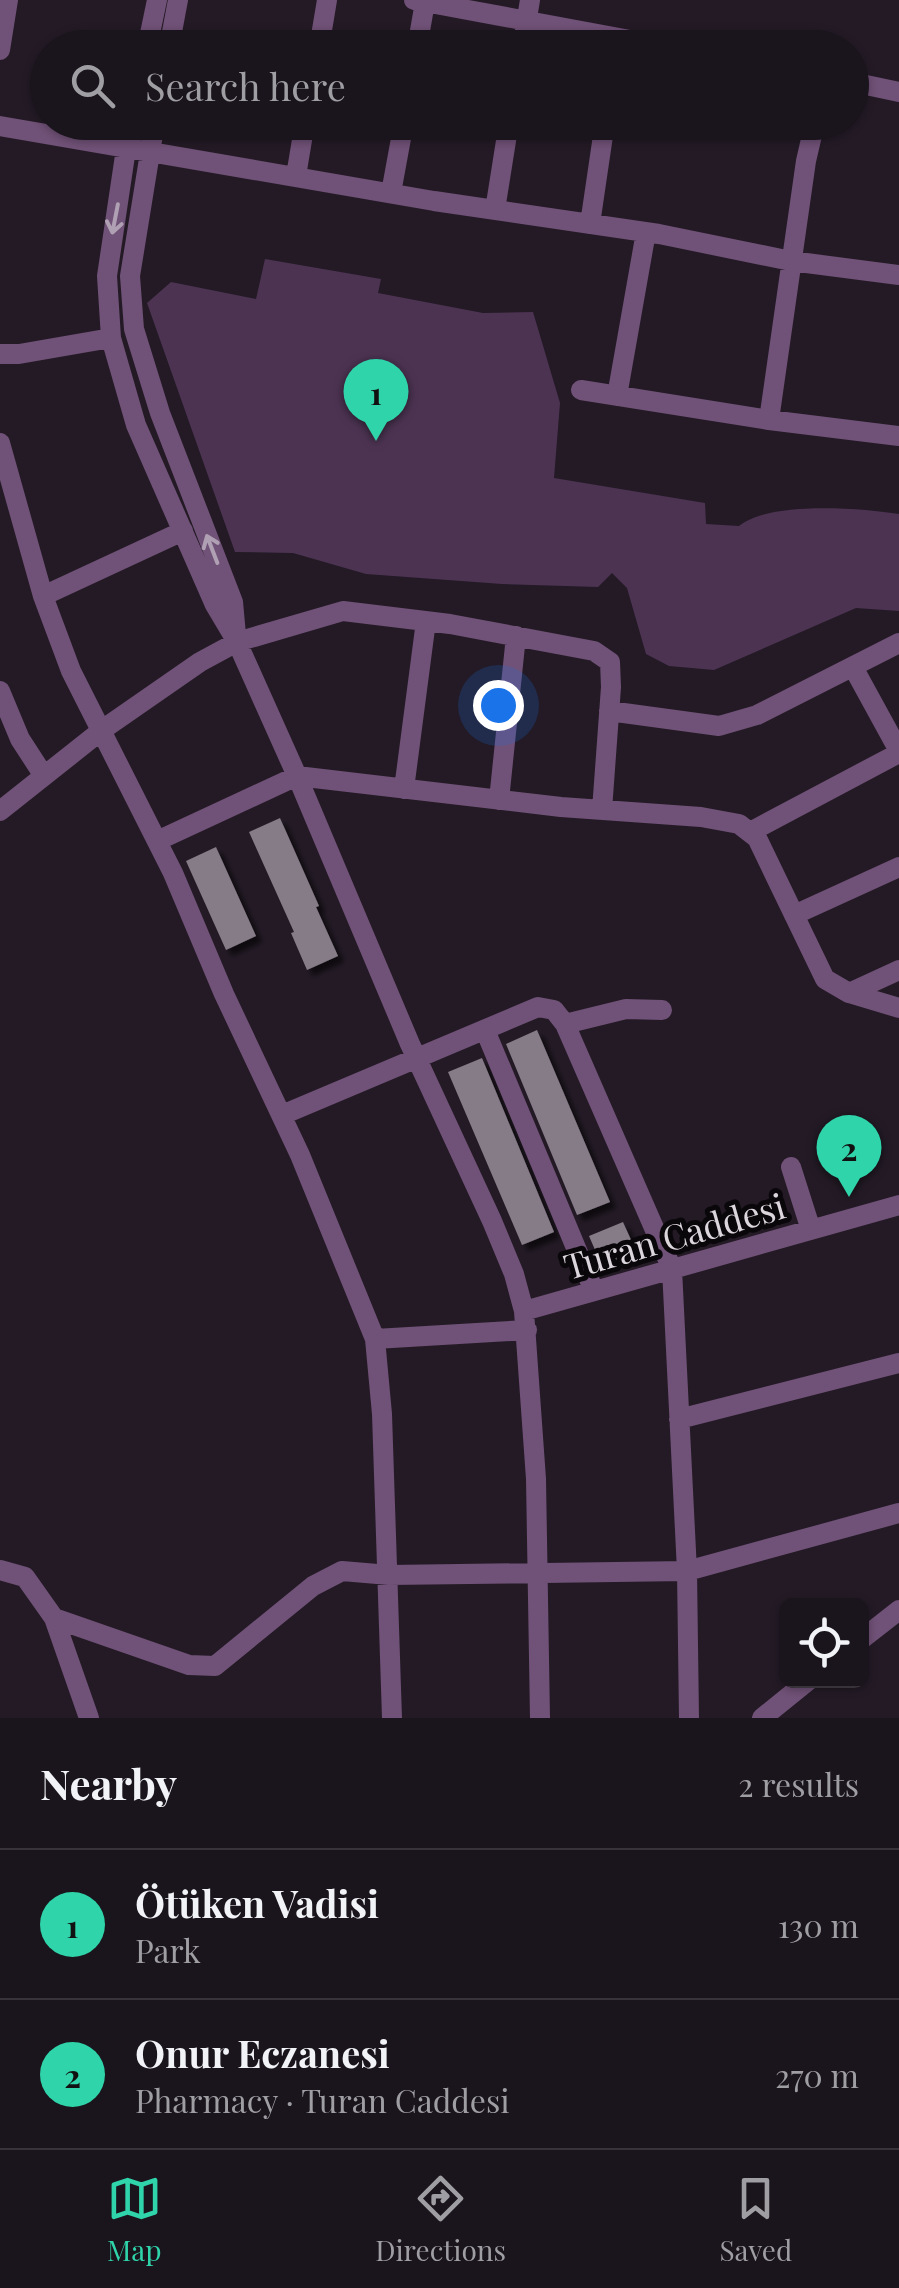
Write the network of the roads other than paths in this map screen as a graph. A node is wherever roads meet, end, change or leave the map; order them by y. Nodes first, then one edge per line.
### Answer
1 (8, 0) edge
2 (157, 0) edge
3 (178, 0) edge
4 (327, 0) edge
5 (420, 1) edge
6 (528, 11) edge
7 (151, 30) edge
8 (172, 30) edge
9 (322, 30) edge
10 (418, 30) edge
11 (583, 30) edge
12 (0, 50) edge
13 (869, 86) edge
14 (899, 92) edge
15 (0, 126) edge
16 (30, 131) edge
17 (83, 140) edge
18 (126, 140) edge
19 (153, 140) edge
20 (302, 140) edge
21 (401, 140) edge
22 (507, 140) edge
23 (602, 140) edge
24 (811, 140) edge
25 (125, 147) junction
26 (151, 151) junction
27 (296, 176) junction
28 (391, 193) junction
29 (494, 210) junction
30 (590, 224) junction
31 (646, 232) junction
32 (791, 261) junction
33 (899, 275) edge
34 (111, 338) junction
35 (0, 354) edge
36 (581, 390) dead end
37 (617, 396) junction
38 (769, 420) junction
39 (899, 436) edge
40 (0, 443) edge
41 (183, 531) junction
42 (43, 596) junction
43 (426, 621) junction
44 (516, 636) junction
45 (237, 642) junction
46 (899, 644) edge
47 (853, 667) junction
48 (0, 691) edge
49 (609, 711) junction
50 (102, 730) junction
51 (898, 756) edge
52 (44, 776) junction
53 (297, 776) junction
54 (404, 789) junction
55 (499, 800) junction
56 (602, 810) junction
57 (0, 811) edge
58 (750, 832) junction
59 (157, 840) junction
60 (899, 867) edge
61 (794, 915) junction
62 (899, 970) edge
63 (849, 993) junction
64 (899, 1008) edge
65 (662, 1010) dead end
66 (565, 1024) junction
67 (484, 1030) junction
68 (417, 1058) junction
69 (282, 1115) junction
70 (791, 1167) dead end
71 (899, 1205) edge
72 (810, 1230) junction
73 (672, 1269) junction
74 (594, 1291) junction
75 (526, 1320) junction
76 (375, 1340) junction
77 (899, 1363) edge
78 (680, 1419) junction
79 (899, 1513) edge
80 (0, 1570) edge
81 (687, 1571) junction
82 (388, 1576) junction
83 (536, 1576) junction
84 (899, 1610) edge
85 (54, 1618) junction
86 (869, 1634) edge
87 (800, 1688) edge
88 (89, 1718) edge
89 (392, 1718) edge
90 (540, 1718) edge
91 (689, 1718) edge
92 (762, 1718) edge

1 - 12 street
2 - 7 street
3 - 8 street
4 - 9 street
5 - 6 street
5 - 10 street
6 - 11 street
13 - 14 street
15 - 16 street
17 - 25 street
18 - 25 street
19 - 26 street
20 - 27 street
21 - 28 street
22 - 29 street
23 - 30 street
24 - 32 street
25 - 26 street
25 -> 34 street
26 - 27 street
45 -> 26 street
27 - 28 street
28 - 29 street
29 - 30 street
30 - 31 street
31 - 32 street
31 - 37 street
32 - 33 street
32 - 38 street
34 - 35 street
34 - 41 street
36 - 37 street
37 - 38 street
38 - 39 street
40 - 42 street
41 - 42 street
41 - 45 street
42 - 50 street
43 - 44 street
43 - 45 street
43 - 54 street
44 - 49 street
44 - 55 street
45 - 50 street
45 - 53 street
46 - 47 street
47 - 49 street
47 - 51 street
48 - 52 street
49 - 56 street
50 - 52 street
50 - 59 street
51 - 58 street
52 - 57 street
53 - 54 street
53 - 59 street
53 - 68 street
54 - 55 street
55 - 56 street
56 - 58 street
58 - 61 street
59 - 69 street
60 - 61 street
61 - 63 street
62 - 63 street
63 - 64 street
65 - 66 street
66 - 67 street
66 - 73 street
67 - 68 street
67 - 74 street
68 - 69 street
68 - 75 street
69 - 76 street
70 - 72 street
71 - 72 street, Turan Caddesi
72 - 73 street, Turan Caddesi
73 - 74 street, Turan Caddesi
73 - 78 street
74 - 75 street, Turan Caddesi
75 - 76 street, Turan Caddesi
75 - 83 street
76 - 82 street
77 - 78 street
78 - 81 street
79 - 81 street
80 - 85 street
81 - 83 street
81 - 91 street
82 - 83 street
82 - 85 street
82 - 89 street
83 - 90 street
84 - 86 street
85 - 88 street
87 - 92 street

